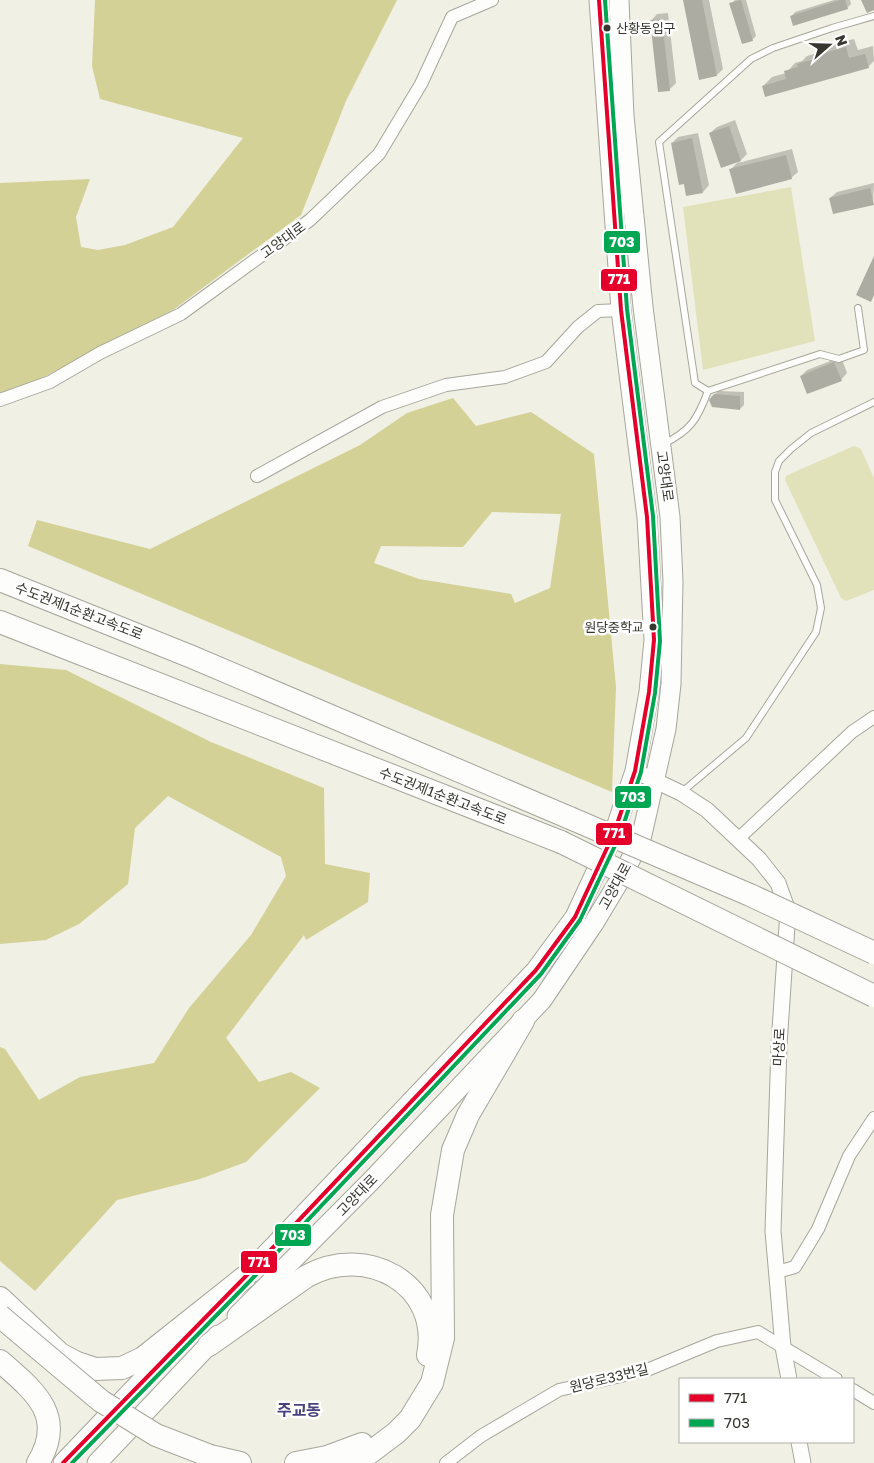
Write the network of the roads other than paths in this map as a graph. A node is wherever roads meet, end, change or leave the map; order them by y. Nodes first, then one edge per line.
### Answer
1 (492, 0) edge
2 (599, 0) edge
3 (619, 0) edge
4 (872, 18) edge
5 (858, 308) dead end
6 (621, 310) junction
7 (708, 391) junction
8 (0, 400) edge
9 (874, 402) edge
10 (661, 450) junction
11 (257, 476) dead end
12 (0, 580) edge
13 (0, 622) edge
14 (0, 634) edge
15 (80, 653) junction
16 (874, 717) edge
17 (635, 771) junction
18 (654, 780) junction
19 (681, 793) junction
20 (738, 839) junction
21 (874, 953) edge
22 (874, 996) edge
23 (523, 1021) junction
24 (874, 1118) edge
25 (777, 1272) junction
26 (245, 1277) junction
27 (0, 1298) edge
28 (0, 1316) edge
29 (0, 1334) edge
30 (209, 1346) junction
31 (783, 1347) junction
32 (0, 1360) edge
33 (788, 1378) edge
34 (834, 1378) edge
35 (854, 1391) edge
36 (874, 1403) edge
37 (799, 1443) edge
38 (200, 1460) edge
39 (38, 1463) edge
40 (62, 1463) edge
41 (97, 1463) edge
42 (240, 1463) edge
43 (296, 1463) edge
44 (348, 1463) edge
45 (446, 1463) edge
46 (803, 1463) edge

1 - 8 street, 고양대로
2 - 6 main road, 고양대로
3 - 10 main road, 고양대로
4 - 7 lane
5 - 7 lane
6 - 11 street
6 - 17 main road, 고양대로
7 - 10 lane
9 - 19 lane
10 - 18 main road, 고양대로
12 - 21 highway, 수도권제1순환고속도로, bridge
13 - 15 highway, 수도권제1순환고속도로
14 - 15 highway
15 - 22 highway, 수도권제1순환고속도로, bridge
16 - 20 street
17 - 18 street, 마상로
17 - 26 main road, 고양대로
18 - 19 street, 마상로
18 - 23 main road, 고양대로
19 - 20 street, 마상로
20 - 25 street, 마상로
23 - 30 main road, 고양대로
23 - 44 highway
24 - 25 street
25 - 31 street, 마상로
26 - 27 highway
26 - 40 main road, 고양대로
28 - 38 highway, bridge
29 - 38 highway
30 - 41 main road, 고양대로
30 - 43 highway
31 - 33 street, 마상로
31 - 34 street
31 - 45 street, 원당로33번길
32 - 39 highway
35 - 36 street
37 - 46 street
38 - 42 highway

